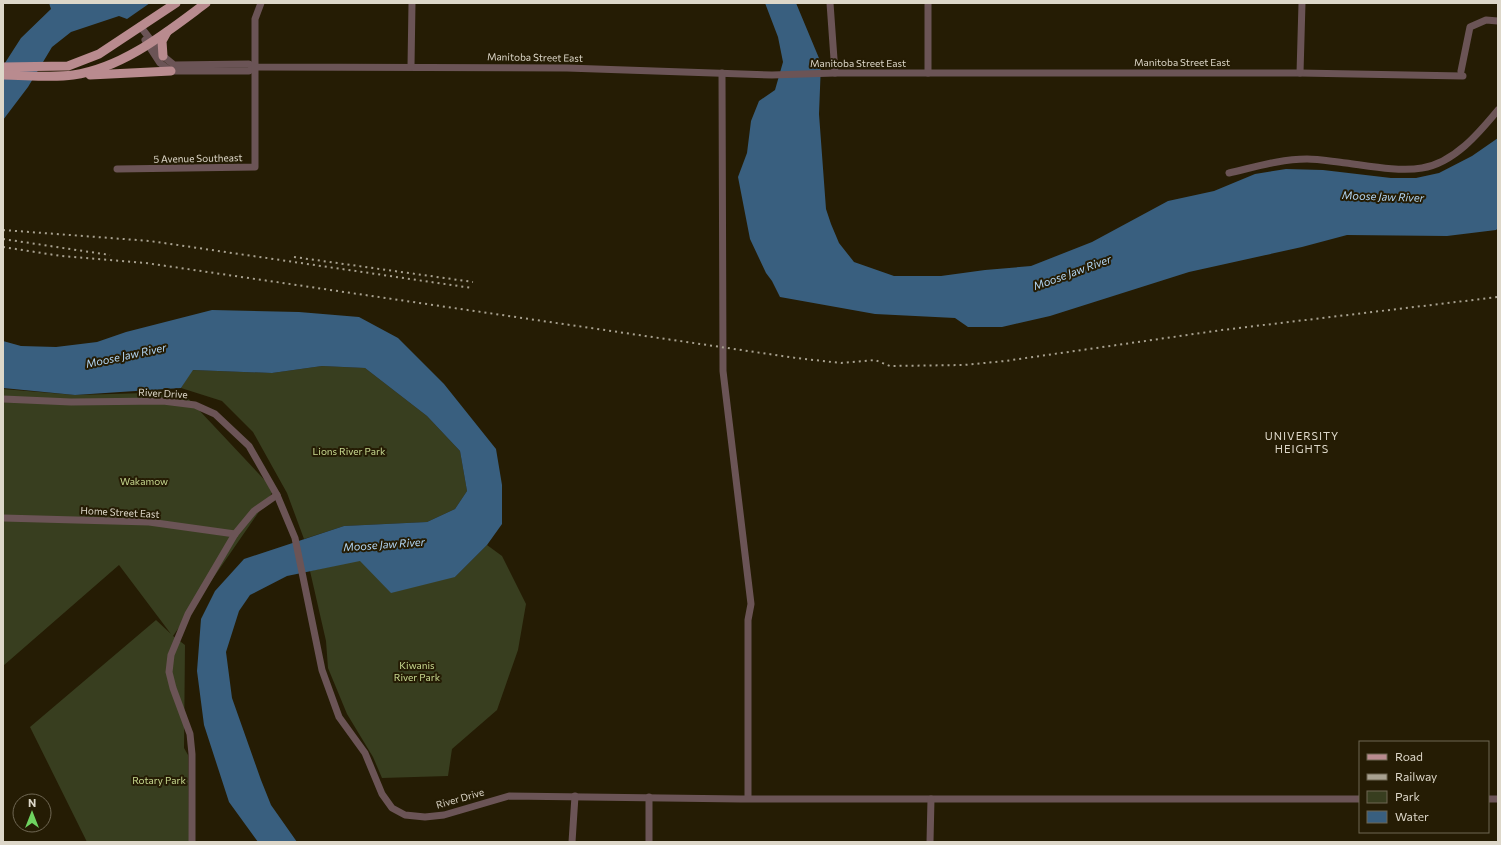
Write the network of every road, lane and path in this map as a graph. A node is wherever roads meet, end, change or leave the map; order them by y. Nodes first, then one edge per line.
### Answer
1 (176, 3) edge
2 (206, 3) edge
3 (261, 3) edge
4 (412, 3) edge
5 (830, 3) edge
6 (928, 3) edge
7 (1302, 3) edge
8 (1498, 21) edge
9 (140, 26) junction
10 (167, 32) junction
11 (150, 43) junction
12 (163, 56) junction
13 (412, 66) junction
14 (3, 67) edge
15 (254, 69) junction
16 (59, 71) junction
17 (171, 71) junction
18 (722, 73) junction
19 (835, 73) junction
20 (928, 73) junction
21 (1300, 73) junction
22 (3, 75) edge
23 (73, 75) junction
24 (1498, 110) edge
25 (117, 169) dead end
26 (1229, 173) dead end
27 (3, 399) edge
28 (277, 495) junction
29 (3, 518) edge
30 (235, 534) junction
31 (575, 796) junction
32 (649, 797) junction
33 (744, 798) junction
34 (931, 799) junction
35 (1359, 799) edge
36 (192, 842) edge
37 (572, 842) edge
38 (649, 842) edge
39 (930, 842) edge

1 - 9 main road
2 - 10 main road
3 - 15 street
4 - 13 street
5 - 19 street
6 - 20 street
7 - 21 street
8 - 21 street, Manitoba Street East
9 - 11 street, Manitoba Street East
9 - 16 main road
10 - 11 main road
10 - 12 main road
11 - 12 street, Manitoba Street East
11 - 17 street, Manitoba Street East
11 - 23 main road
12 - 15 street, Manitoba Street East
13 - 15 street, Manitoba Street East
13 - 18 street, Manitoba Street East
14 - 16 main road
15 - 17 street, Manitoba Street East
15 - 25 street, 5 Avenue Southeast
16 - 22 main road
16 - 23 main road
17 - 23 main road
18 - 19 street, Manitoba Street East
18 - 33 street
19 - 20 street, Manitoba Street East
20 - 21 street, Manitoba Street East
24 - 26 street
27 - 28 street, River Drive
28 - 30 street
28 - 31 street, River Drive
29 - 30 street, Home Street East
30 - 36 street
31 - 32 street, River Drive
31 - 37 street
32 - 33 street, River Drive
32 - 38 street
33 - 34 street, River Drive
34 - 35 street, River Drive
34 - 39 street

